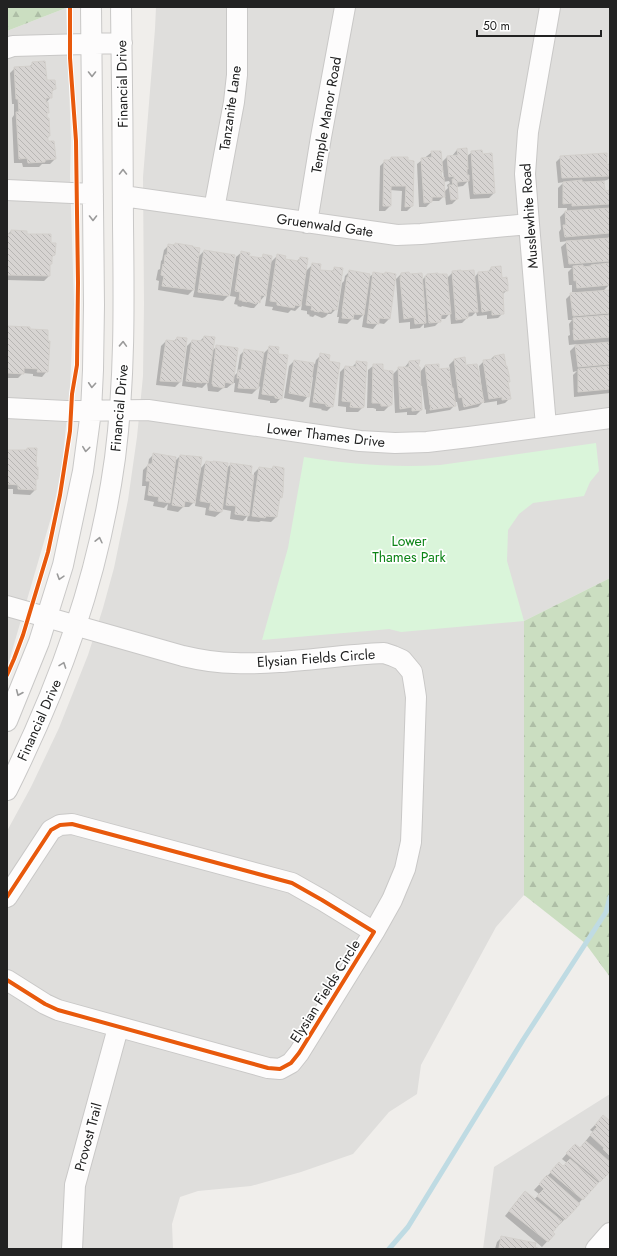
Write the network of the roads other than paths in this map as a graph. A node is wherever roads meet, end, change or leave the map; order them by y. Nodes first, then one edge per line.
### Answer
1 (91, 7) edge
2 (121, 7) edge
3 (237, 7) edge
4 (345, 7) edge
5 (550, 7) edge
6 (92, 44) junction
7 (122, 44) junction
8 (7, 48) edge
9 (7, 190) edge
10 (93, 194) junction
11 (123, 196) junction
12 (214, 209) junction
13 (307, 223) junction
14 (529, 224) junction
15 (7, 408) edge
16 (120, 410) junction
17 (90, 411) junction
18 (610, 418) edge
19 (546, 426) junction
20 (7, 606) edge
21 (47, 617) junction
22 (77, 625) junction
23 (7, 721) edge
24 (7, 790) edge
25 (7, 897) edge
26 (374, 932) junction
27 (7, 980) edge
28 (118, 1028) junction
29 (610, 1233) edge
30 (72, 1249) edge
31 (596, 1249) edge

1 - 6 street, Financial Drive
2 - 7 street, Financial Drive
3 - 12 street, Tanzanite Lane
4 - 13 street, Temple Manor Road
5 - 14 street, Musslewhite Road
6 - 7 street
6 - 8 street
6 -> 10 street, Financial Drive
11 -> 7 street, Financial Drive
9 - 10 street
10 -> 17 street, Financial Drive
11 - 12 street, Gruenwald Gate
16 -> 11 street, Financial Drive
12 - 13 street, Gruenwald Gate
13 - 14 street, Gruenwald Gate
14 - 19 street, Musslewhite Road
15 - 17 street, Lower Thames Drive
16 - 17 street, Lower Thames Drive
16 - 19 street, Lower Thames Drive
22 -> 16 street, Financial Drive
17 -> 21 street, Financial Drive
18 - 19 street, Lower Thames Drive
20 - 21 street, Elysian Fields Circle
21 - 22 street, Elysian Fields Circle
21 -> 23 street, Financial Drive
24 -> 22 street, Financial Drive
22 - 26 street, Elysian Fields Circle
25 - 26 street, Elysian Fields Circle
26 - 28 street, Elysian Fields Circle
27 - 28 street, Elysian Fields Circle
28 - 30 street, Provost Trail
29 - 31 street

